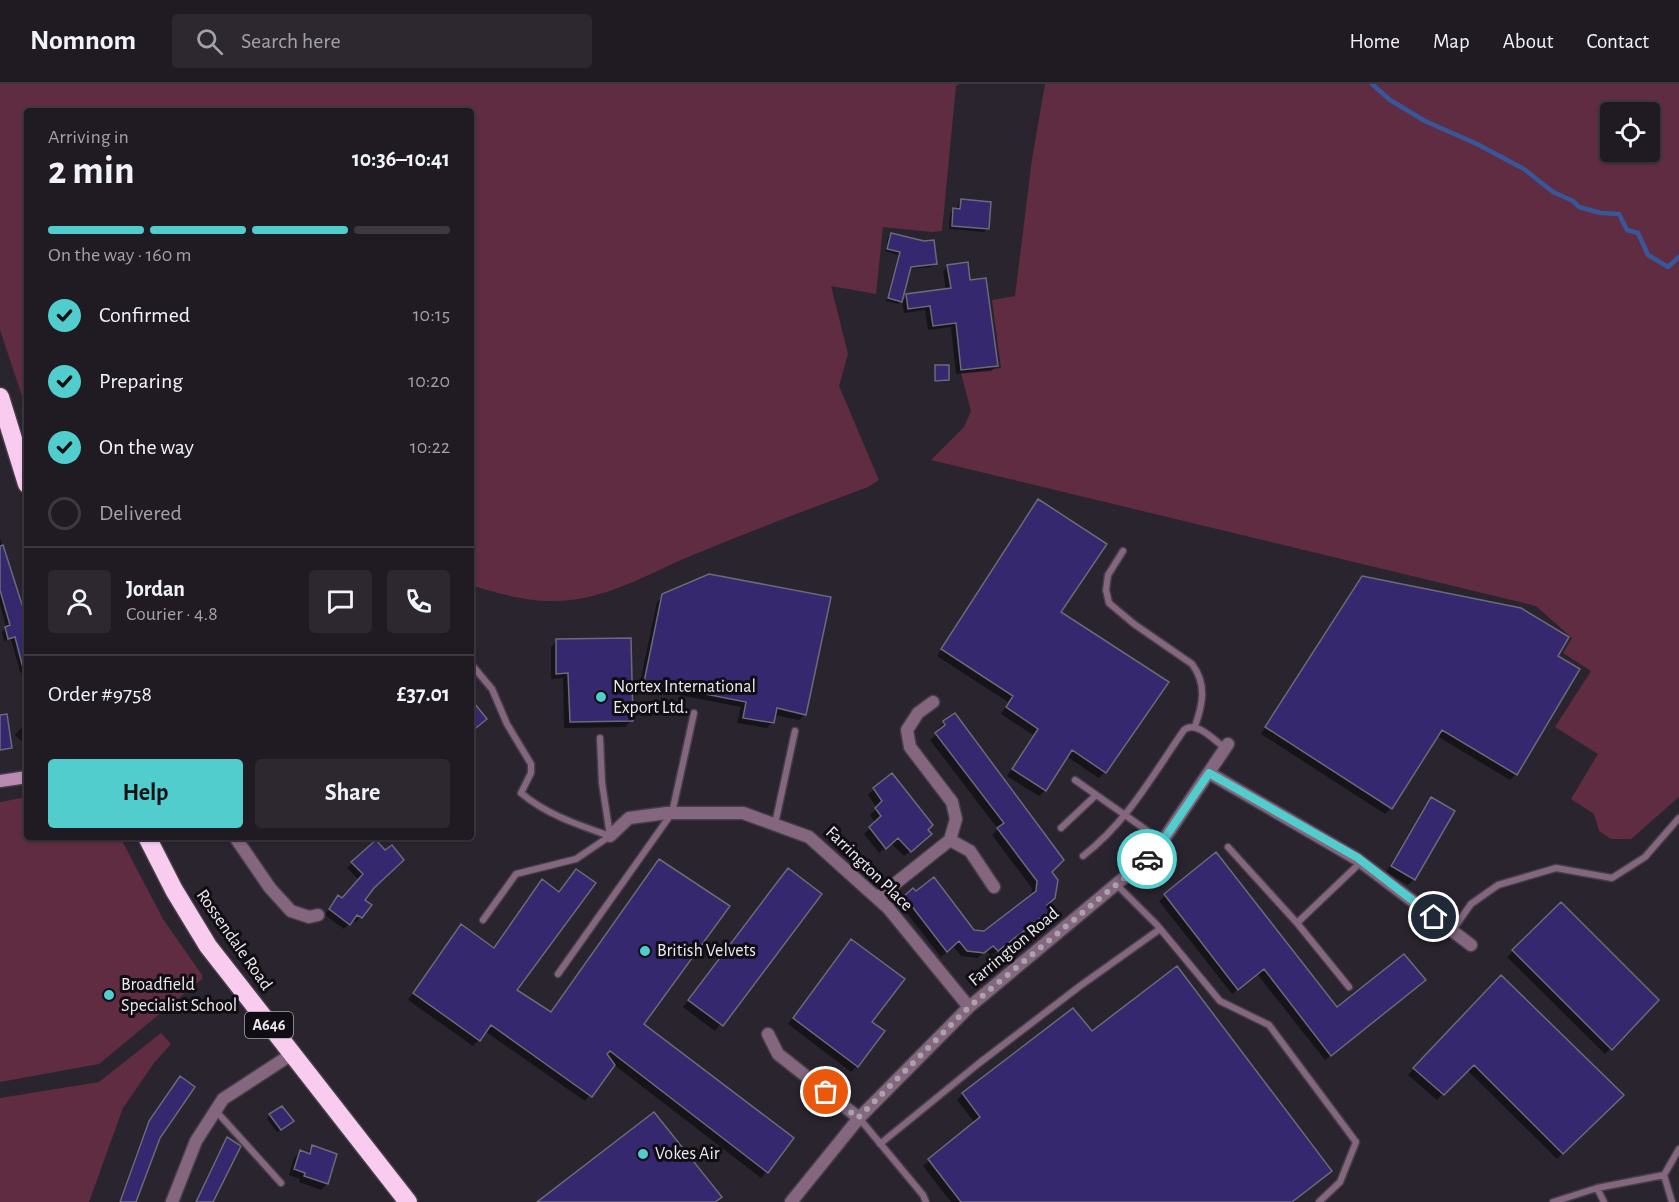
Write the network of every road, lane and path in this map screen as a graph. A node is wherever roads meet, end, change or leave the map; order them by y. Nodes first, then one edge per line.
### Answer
1 (0, 397) edge
2 (21, 447) edge
3 (24, 466) edge
4 (1123, 551) dead end
5 (474, 668) edge
6 (933, 702) dead end
7 (694, 713) dead end
8 (1195, 726) junction
9 (795, 731) dead end
10 (600, 738) dead end
11 (1226, 746) joint
12 (1209, 773) junction
13 (24, 777) edge
14 (1075, 780) dead end
15 (0, 781) edge
16 (1096, 795) junction
17 (672, 813) junction
18 (1127, 815) junction
19 (1679, 818) edge
20 (775, 825) junction
21 (1061, 828) dead end
22 (610, 836) junction
23 (149, 840) edge
24 (237, 840) edge
25 (950, 840) junction
26 (1163, 842) junction
27 (1228, 847) dead end
28 (1083, 856) dead end
29 (1362, 862) junction
30 (1116, 885) junction
31 (994, 887) dead end
32 (877, 898) junction
33 (318, 915) dead end
34 (483, 920) dead end
35 (1297, 923) junction
36 (1160, 929) junction
37 (1452, 931) junction
38 (1470, 945) dead end
39 (558, 974) dead end
40 (1349, 987) dead end
41 (969, 1007) junction
42 (768, 1034) dead end
43 (292, 1054) junction
44 (216, 1110) junction
45 (858, 1118) junction
46 (880, 1144) junction
47 (1679, 1149) edge
48 (1664, 1175) junction
49 (281, 1182) dead end
50 (1597, 1188) junction
51 (172, 1202) edge
52 (408, 1202) edge
53 (791, 1202) edge
54 (926, 1202) edge
55 (1319, 1202) edge
56 (1553, 1202) edge
57 (1604, 1202) edge
58 (1672, 1202) edge

1 - 2 highway
2 - 3 highway
4 - 8 lane
5 - 22 lane
6 - 25 street
7 - 17 lane
8 - 11 lane
8 - 18 lane
9 - 20 lane
10 - 22 lane
11 - 12 street, Farrington Road
12 - 26 street, Farrington Road
12 - 29 street
13 - 15 street
14 - 16 lane
16 - 18 lane
16 - 21 lane
17 - 20 street, Farrington Place
17 - 22 street, Farrington Place
17 - 39 lane
18 - 26 lane
18 - 28 lane
19 - 37 lane
20 - 32 street, Farrington Place
22 - 34 lane
23 - 43 highway, Rossendale Road / A646
24 - 33 street
25 - 31 street
25 - 32 street
26 - 30 street, Farrington Road
27 - 35 lane
29 - 35 lane
29 - 37 street
30 - 36 lane
30 - 41 street, Farrington Road
32 - 41 street, Farrington Place
35 - 40 lane
36 - 46 lane
36 - 55 lane
37 - 38 street
41 - 45 street, Farrington Road
42 - 45 street
43 - 44 street
43 - 52 highway, Rossendale Road / A646
44 - 49 lane
44 - 51 street
45 - 46 lane
45 - 53 street, Farrington Road
46 - 54 lane
47 - 48 lane
48 - 50 lane
48 - 58 lane
50 - 56 lane
50 - 57 lane

